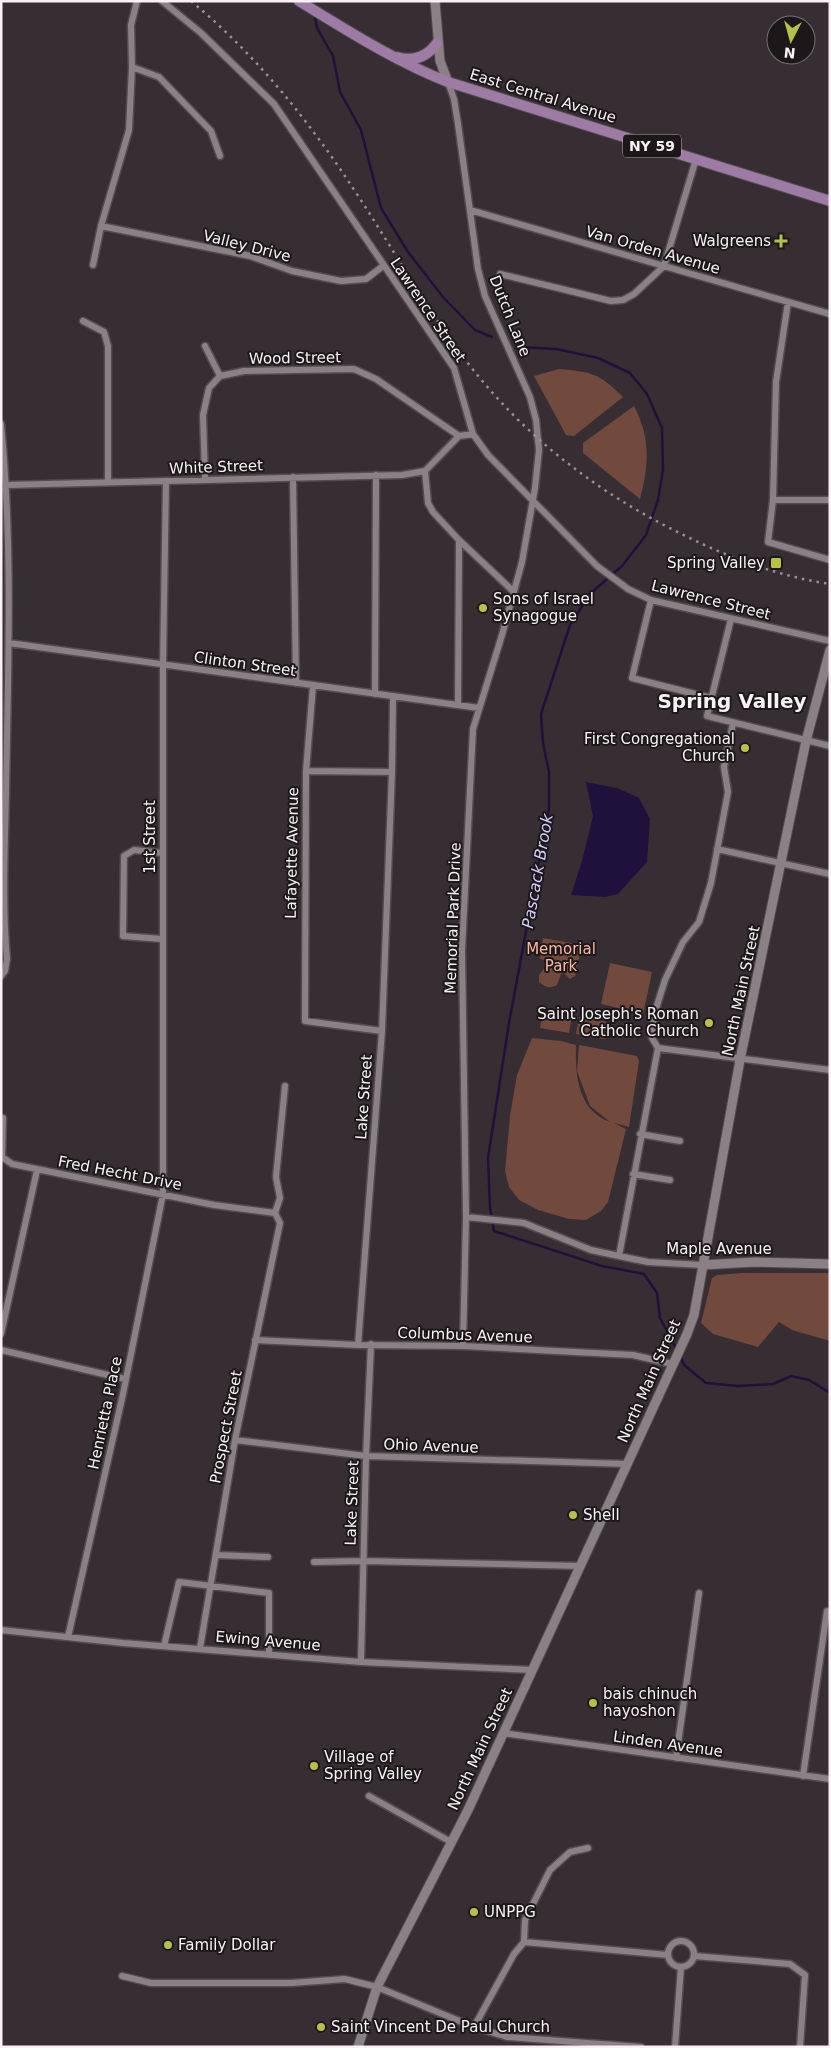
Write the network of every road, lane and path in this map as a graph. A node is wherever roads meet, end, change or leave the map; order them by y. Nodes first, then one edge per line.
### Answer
1 (137, 1) edge
2 (162, 1) edge
3 (299, 1) edge
4 (435, 1) edge
5 (437, 43) junction
6 (388, 55) junction
7 (132, 67) junction
8 (448, 82) junction
9 (220, 156) dead end
10 (696, 159) junction
11 (830, 201) edge
12 (470, 210) junction
13 (101, 226) junction
14 (94, 265) dead end
15 (383, 266) junction
16 (664, 266) junction
17 (500, 274) dead end
18 (788, 302) junction
19 (830, 314) edge
20 (83, 321) dead end
21 (205, 346) dead end
22 (220, 376) junction
23 (1, 424) edge
24 (473, 434) junction
25 (459, 436) junction
26 (425, 471) junction
27 (376, 475) junction
28 (293, 477) junction
29 (205, 478) junction
30 (166, 481) junction
31 (108, 482) junction
32 (7, 485) junction
33 (533, 498) junction
34 (774, 500) junction
35 (830, 500) edge
36 (459, 540) junction
37 (828, 560) edge
38 (514, 592) junction
39 (651, 600) junction
40 (731, 620) junction
41 (830, 641) edge
42 (9, 643) junction
43 (830, 650) edge
44 (163, 665) junction
45 (296, 683) junction
46 (313, 686) junction
47 (375, 694) junction
48 (393, 697) junction
49 (711, 698) junction
50 (458, 705) junction
51 (479, 708) junction
52 (732, 723) junction
53 (806, 741) junction
54 (830, 746) edge
55 (306, 771) junction
56 (392, 772) junction
57 (717, 849) junction
58 (162, 852) junction
59 (782, 864) junction
60 (830, 874) edge
61 (162, 938) junction
62 (4, 958) edge
63 (1, 976) edge
64 (382, 1031) junction
65 (658, 1048) junction
66 (740, 1060) junction
67 (830, 1070) edge
68 (285, 1086) dead end
69 (3, 1118) dead end
70 (640, 1134) junction
71 (680, 1141) dead end
72 (37, 1170) junction
73 (633, 1174) junction
74 (670, 1180) dead end
75 (163, 1194) junction
76 (275, 1212) junction
77 (466, 1217) junction
78 (619, 1256) junction
79 (830, 1264) edge
80 (702, 1266) junction
81 (1, 1334) edge
82 (255, 1340) junction
83 (372, 1344) junction
84 (358, 1345) junction
85 (463, 1346) junction
86 (1, 1350) edge
87 (674, 1361) junction
88 (126, 1379) junction
89 (236, 1440) junction
90 (366, 1456) junction
91 (627, 1464) junction
92 (216, 1555) junction
93 (268, 1557) dead end
94 (363, 1561) junction
95 (314, 1562) dead end
96 (581, 1566) junction
97 (211, 1586) junction
98 (698, 1592) dead end
99 (827, 1611) dead end
100 (1, 1630) edge
101 (68, 1636) junction
102 (164, 1646) junction
103 (200, 1648) junction
104 (269, 1654) junction
105 (361, 1662) junction
106 (532, 1670) junction
107 (503, 1733) junction
108 (676, 1758) junction
109 (803, 1776) junction
110 (830, 1779) edge
111 (369, 1796) dead end
112 (451, 1842) junction
113 (588, 1848) dead end
114 (524, 1942) junction
115 (668, 1955) junction
116 (694, 1956) junction
117 (681, 1967) junction
118 (122, 1976) dead end
119 (378, 1987) junction
120 (474, 2027) junction
121 (358, 2047) edge
122 (641, 2047) edge
123 (675, 2047) edge
124 (800, 2047) edge

1 - 7 street
2 - 15 street, Lawrence Street
3 - 6 main road, NY 59
4 - 5 main road
5 - 6 main road
5 - 8 main road
6 - 8 main road, NY 59
7 - 9 street
7 - 13 street
8 - 10 main road, East Central Avenue / NY 59
8 - 12 street, Dutch Lane
10 - 11 main road, East Central Avenue / NY 59
10 - 16 street
12 - 16 street, Van Orden Avenue
12 - 33 street, Dutch Lane
13 - 14 street
13 - 15 street, Valley Drive
15 - 24 street, Lawrence Street
16 - 17 street
16 - 18 street, Van Orden Avenue
18 - 19 street, Van Orden Avenue
18 - 34 street
20 - 31 street
21 - 22 street
22 - 25 street, Wood Street
22 - 29 street
23 - 32 street
24 - 25 street
24 - 33 street, Lawrence Street
25 - 26 street
26 - 27 street, White Street
26 - 36 street
27 - 28 street, White Street
27 - 47 street
28 - 29 street, White Street
28 - 45 street
29 - 30 street, White Street
30 - 31 street, White Street
30 - 44 street, 1st Street
31 - 32 street, White Street
32 - 42 street
33 - 38 street, Memorial Park Drive
33 - 39 street, Lawrence Street
34 - 35 street
34 - 37 street
36 - 38 street
36 - 50 street
38 - 51 street, Memorial Park Drive
39 - 40 street, Lawrence Street
39 - 49 street
40 - 41 street, Lawrence Street
40 - 49 street
42 - 44 street, Clinton Street
42 - 62 street
43 - 53 main road, North Main Street
44 - 45 street, Clinton Street
44 - 58 street, 1st Street
45 - 46 street, Clinton Street
46 - 47 street, Clinton Street
46 - 55 street, Lafayette Avenue
47 - 48 street, Clinton Street
48 - 50 street, Clinton Street
48 - 56 street
49 - 52 street
50 - 51 street, Clinton Street
51 - 77 street, Memorial Park Drive
52 - 53 street
52 - 57 street
53 - 54 street
53 - 59 main road, North Main Street
55 - 56 street
55 - 64 street, Lafayette Avenue
56 - 64 street, Lake Street
57 - 59 street
57 - 65 street
58 - 61 street, 1st Street
58 - 61 street
59 - 60 street
59 - 66 main road, North Main Street
61 - 75 street, 1st Street
62 - 63 street
64 - 84 street, Lake Street
65 - 66 street
65 - 70 street
66 - 67 street
66 - 80 main road, North Main Street
68 - 76 street, Prospect Street
69 - 72 street, Fred Hecht Drive
70 - 71 street
70 - 73 street
72 - 75 street, Fred Hecht Drive
72 - 81 street
73 - 74 street
73 - 78 street
75 - 76 street, Fred Hecht Drive
75 - 88 street, Henrietta Place
76 - 82 street, Prospect Street
77 - 78 street, Maple Avenue
77 - 85 street, Memorial Park Drive
78 - 80 street, Maple Avenue
79 - 80 main road, Maple Avenue
80 - 87 main road, North Main Street
82 - 84 street, Columbus Avenue
82 - 89 street, Prospect Street
83 - 84 street, Columbus Avenue
83 - 85 street, Columbus Avenue
83 - 90 street, Lake Street
85 - 87 street, Columbus Avenue
86 - 88 street
87 - 91 main road, North Main Street
88 - 101 street, Henrietta Place
89 - 90 street, Ohio Avenue
89 - 92 street, Prospect Street
90 - 91 street, Ohio Avenue
90 - 94 street, Lake Street
91 - 96 main road, North Main Street
92 - 93 street
92 - 97 street, Prospect Street
94 - 95 street
94 - 96 street
94 - 105 street, Lake Street
96 - 106 main road, North Main Street
97 - 102 street
97 - 103 street, Prospect Street
97 - 104 street
98 - 108 street
99 - 109 street
100 - 101 street, Ewing Avenue
101 - 102 street, Ewing Avenue
102 - 103 street, Ewing Avenue
103 - 104 street, Ewing Avenue
104 - 105 street, Ewing Avenue
105 - 106 street, Ewing Avenue
106 - 107 main road, North Main Street
107 - 108 street, Linden Avenue
107 - 112 main road, North Main Street
108 - 109 street, Linden Avenue
109 - 110 street, Linden Avenue
111 - 112 street
112 - 119 main road, North Main Street
113 - 114 street
114 - 115 street
114 - 120 street
115 - 116 street
115 - 117 street
116 - 117 street
116 - 124 street
117 - 123 street
118 - 119 street
119 - 120 street
119 - 121 main road, North Main Street
120 - 122 street

